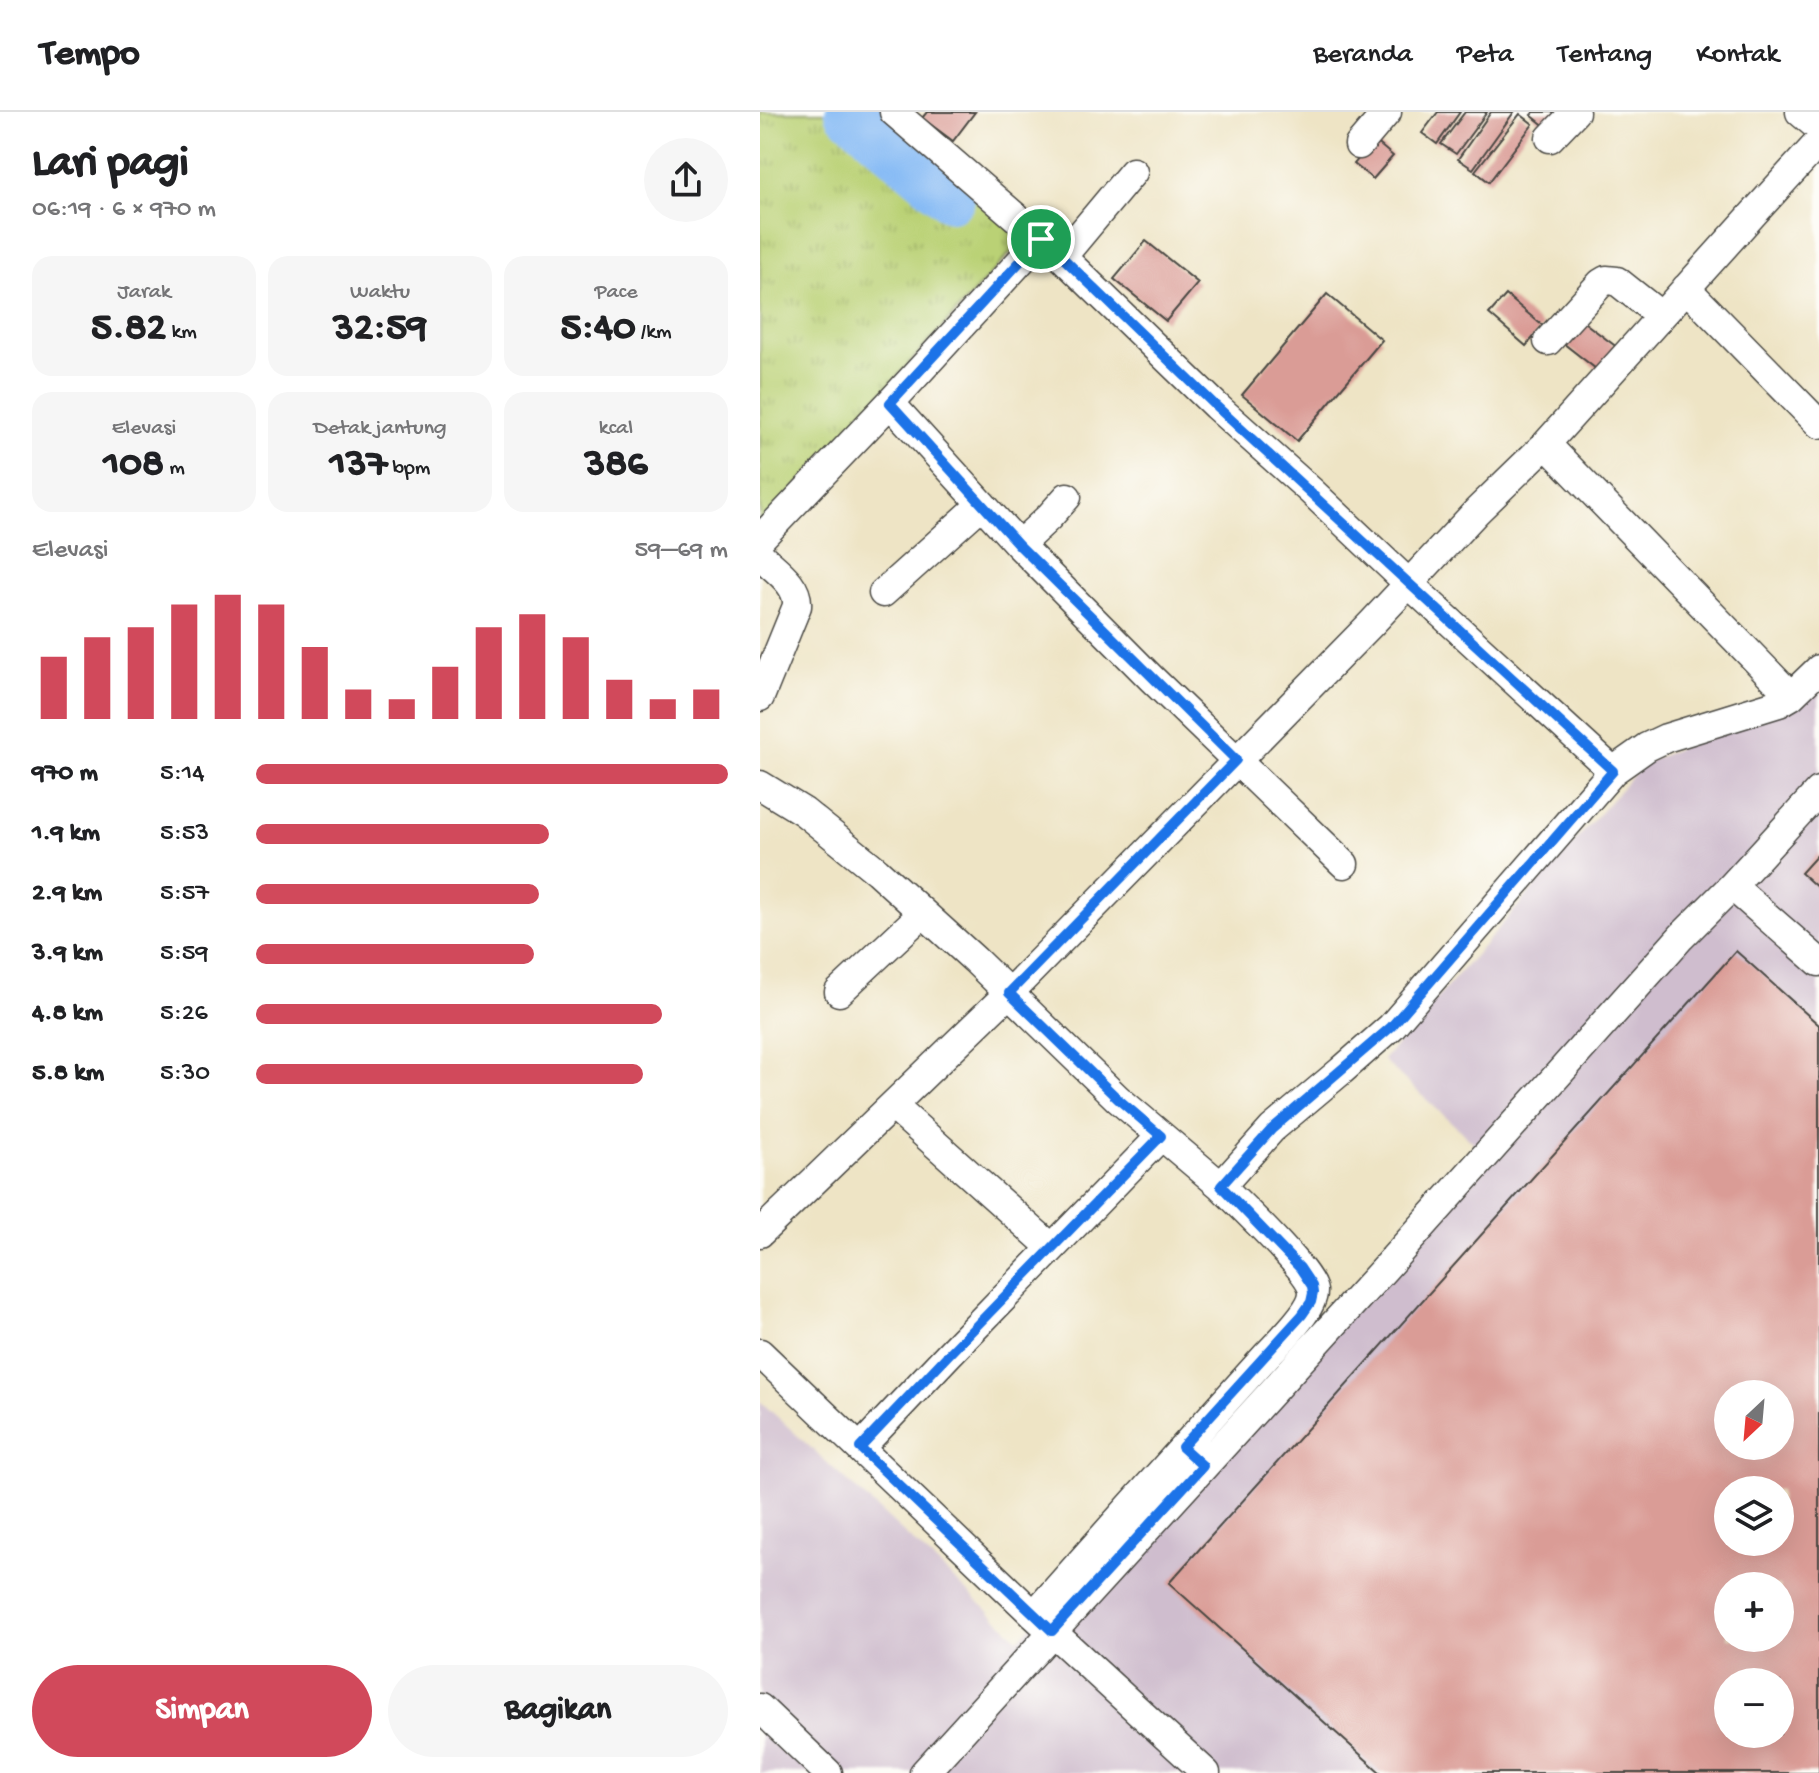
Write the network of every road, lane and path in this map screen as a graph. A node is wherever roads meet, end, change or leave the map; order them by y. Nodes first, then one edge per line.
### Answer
1 (894, 112) edge
2 (1387, 112) edge
3 (1575, 112) edge
4 (1800, 112) edge
5 (1819, 128) edge
6 (1550, 138) dead end
7 (1819, 142) edge
8 (1359, 145) dead end
9 (1133, 172) dead end
10 (1051, 248) junction
11 (1686, 288) junction
12 (1661, 316) junction
13 (1548, 341) dead end
14 (890, 403) junction
15 (1819, 424) edge
16 (1546, 444) junction
17 (1067, 497) dead end
18 (982, 504) junction
19 (760, 539) edge
20 (1019, 545) junction
21 (760, 555) edge
22 (1408, 583) junction
23 (883, 593) dead end
24 (1819, 669) edge
25 (1791, 696) junction
26 (760, 697) edge
27 (1236, 760) junction
28 (1613, 771) junction
29 (760, 785) edge
30 (1819, 791) edge
31 (1344, 864) dead end
32 (1732, 886) junction
33 (922, 914) junction
34 (1819, 962) edge
35 (839, 992) dead end
36 (1009, 993) junction
37 (893, 1106) junction
38 (1161, 1136) junction
39 (1221, 1186) junction
40 (760, 1233) edge
41 (1052, 1248) junction
42 (760, 1353) edge
43 (1182, 1447) junction
44 (860, 1448) junction
45 (1203, 1466) junction
46 (1043, 1623) junction
47 (760, 1708) edge
48 (828, 1773) edge
49 (924, 1773) edge
50 (1206, 1773) edge

1 - 10 street
2 - 8 street
3 - 6 street
4 - 5 street
7 - 11 street
9 - 10 street
10 - 14 street
10 - 22 street
11 - 12 street
11 - 15 street
12 - 13 street
12 - 16 street
14 - 18 street
14 - 19 street
16 - 22 street
16 - 25 street
17 - 20 street
18 - 20 street
18 - 23 street
20 - 27 street
21 - 26 street
22 - 27 street
22 - 28 street
24 - 25 street
25 - 28 street
27 - 31 street
27 - 36 street
28 - 39 street
29 - 33 street
30 - 32 street
32 - 34 street
32 - 45 street
33 - 35 street
33 - 36 street
36 - 37 street
36 - 38 street
37 - 40 street
37 - 41 street
38 - 39 street
38 - 41 street
39 - 43 street
41 - 44 street
42 - 44 street
43 - 45 street
43 - 46 street
44 - 46 street
45 - 46 street
46 - 49 street
46 - 50 street
47 - 48 street

